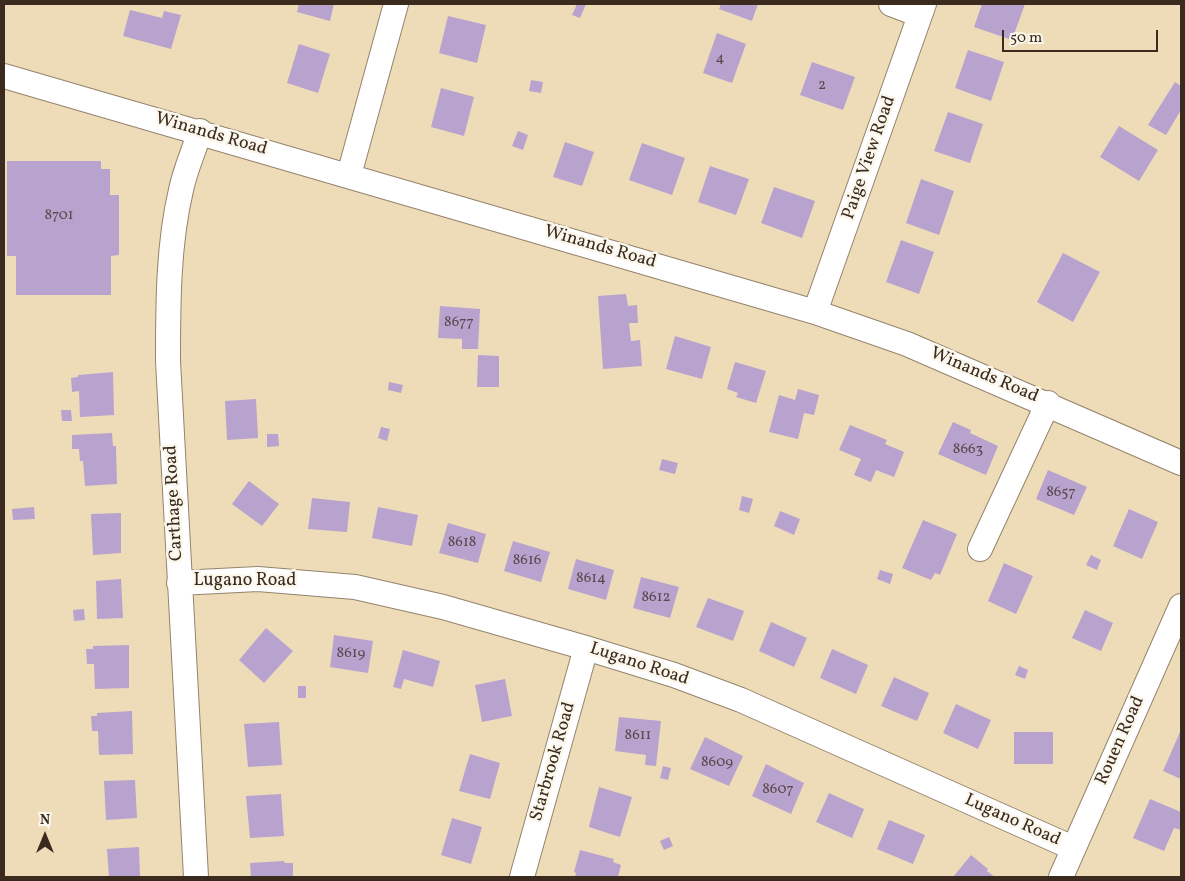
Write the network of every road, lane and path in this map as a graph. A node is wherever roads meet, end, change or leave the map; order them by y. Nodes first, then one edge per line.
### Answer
1 (396, 4) edge
2 (891, 4) edge
3 (922, 9) edge
4 (4, 76) edge
5 (200, 131) junction
6 (349, 175) junction
7 (815, 312) junction
8 (1048, 403) junction
9 (1181, 463) edge
10 (980, 549) dead end
11 (179, 583) junction
12 (1181, 606) edge
13 (586, 648) junction
14 (1073, 848) junction
15 (196, 877) edge
16 (522, 877) edge
17 (1061, 877) edge

1 - 6 street
2 - 3 street
3 - 7 street, Paige View Road
4 - 5 street, Winands Road
5 - 6 street, Winands Road
5 - 11 street, Carthage Road
6 - 7 street, Winands Road
7 - 8 street, Winands Road
8 - 9 street, Winands Road
8 - 10 street
11 - 13 street, Lugano Road
11 - 15 street, Carthage Road
12 - 14 street, Rouen Road
13 - 14 street, Lugano Road
13 - 16 street, Starbrook Road
14 - 17 street, Rouen Road

